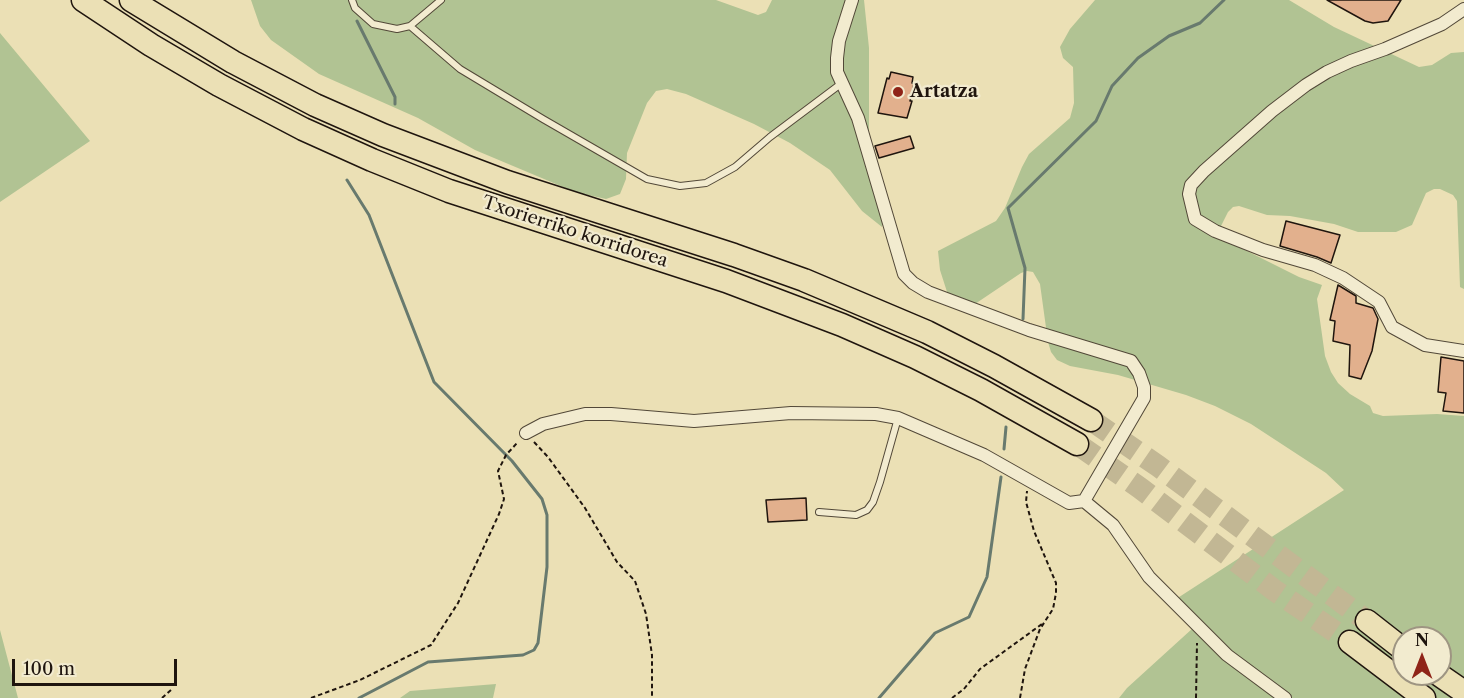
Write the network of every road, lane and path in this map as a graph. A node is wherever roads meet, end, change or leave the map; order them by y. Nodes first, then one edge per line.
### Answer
1 (83, 0) edge
2 (131, 0) edge
3 (352, 0) edge
4 (441, 0) edge
5 (852, 0) edge
6 (1464, 9) edge
7 (410, 26) junction
8 (842, 83) junction
9 (1464, 351) edge
10 (898, 418) junction
11 (1091, 420) tunnel mouth
12 (526, 433) junction
13 (1077, 444) tunnel mouth
14 (1028, 479) junction
15 (1084, 501) junction
16 (819, 512) dead end
17 (1367, 621) tunnel mouth
18 (1044, 622) junction
19 (1201, 629) junction
20 (1392, 641) edge
21 (1350, 642) tunnel mouth
22 (171, 690) dead end
23 (162, 698) edge
24 (311, 698) edge
25 (652, 698) edge
26 (952, 698) edge
27 (1020, 698) edge
28 (1196, 698) edge
29 (1285, 698) edge
30 (1424, 698) edge

1 - 13 highway, Txorierriko korridorea
2 - 11 highway, Txorierriko korridorea
3 - 7 lane
4 - 7 lane
5 - 8 street
6 - 9 street
7 - 8 lane
8 - 15 street
10 - 12 street
10 - 14 street
10 - 16 lane
12 - 24 path
12 - 25 path
14 - 15 street
14 - 18 path
15 - 19 street
17 - 20 highway
18 - 26 path
18 - 27 path
19 - 28 path
19 - 29 street
21 - 30 highway
22 - 23 path

